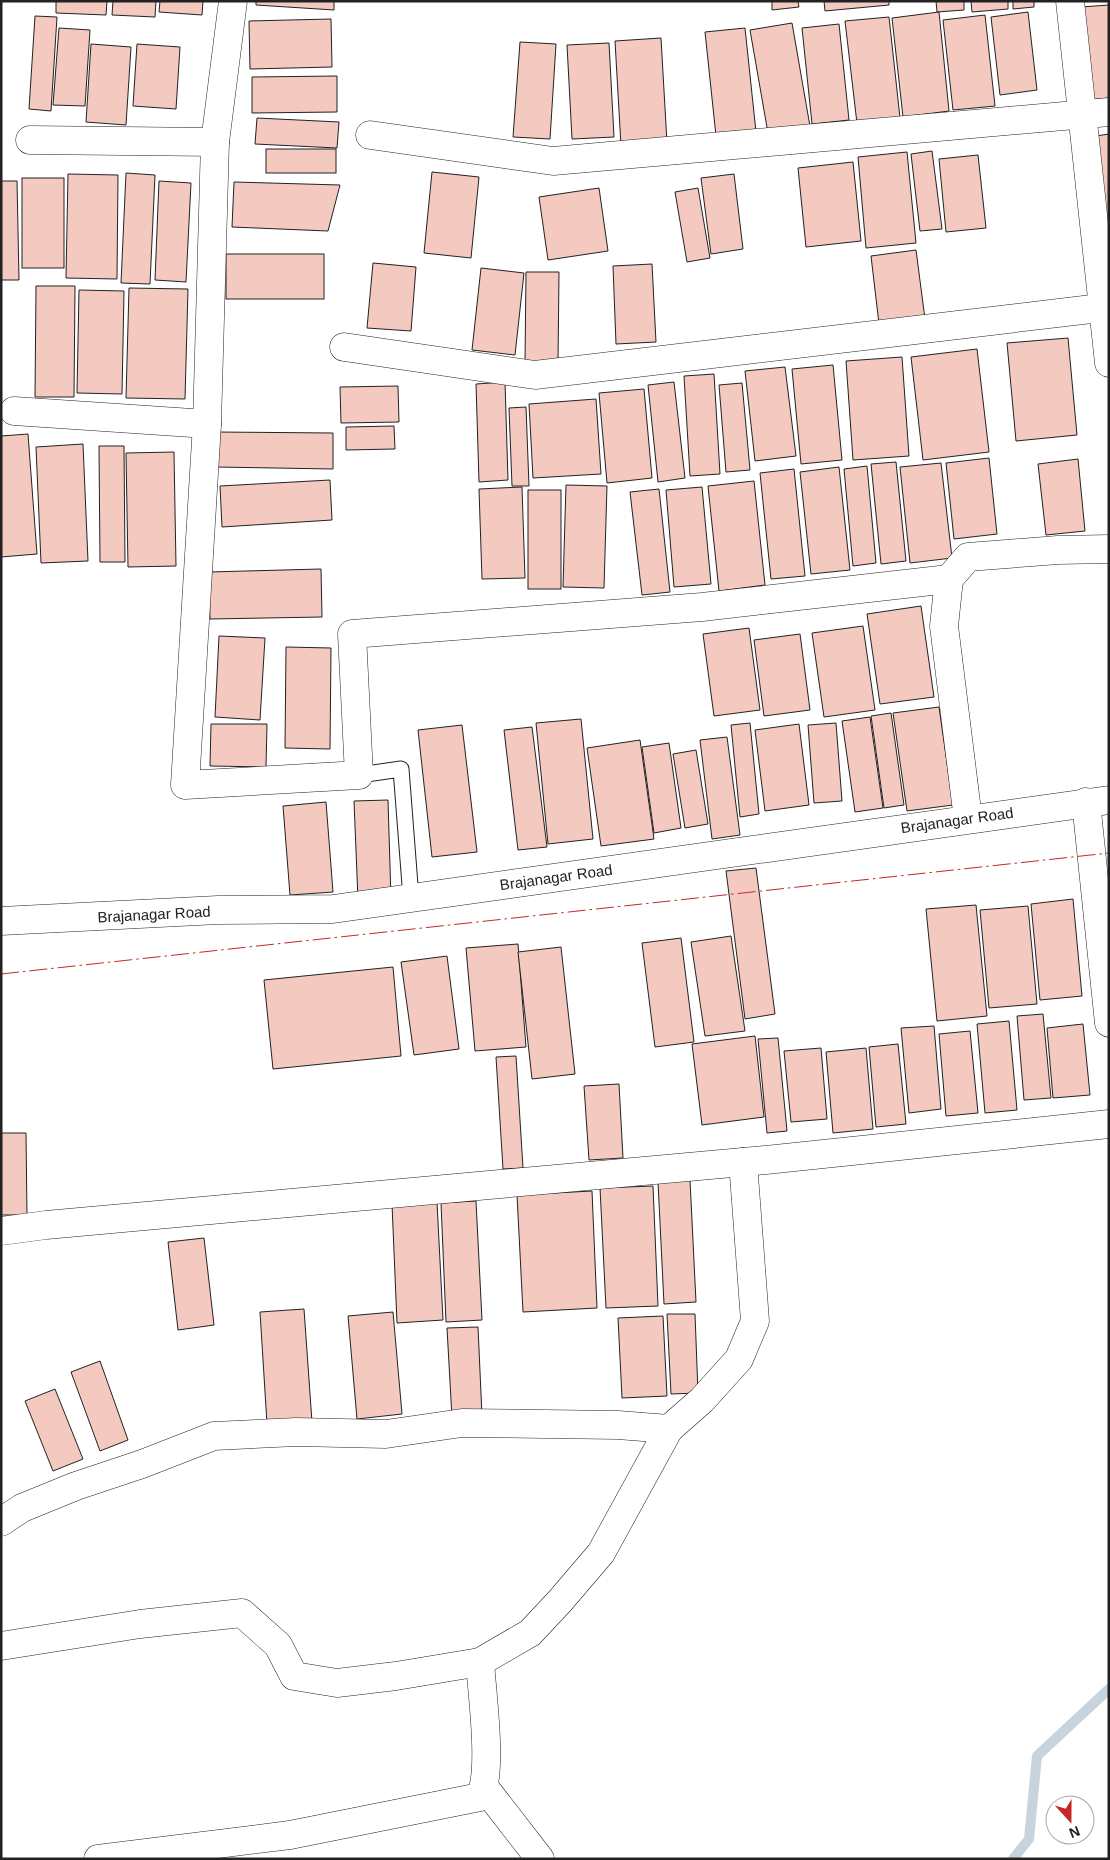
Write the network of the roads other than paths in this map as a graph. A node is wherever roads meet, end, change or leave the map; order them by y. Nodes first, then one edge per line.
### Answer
1 (233, 1) edge
2 (1070, 1) edge
3 (1109, 112) edge
4 (1082, 114) junction
5 (370, 135) dead end
6 (30, 140) dead end
7 (214, 142) junction
8 (1106, 308) edge
9 (344, 347) dead end
10 (1109, 363) edge
11 (14, 411) dead end
12 (207, 424) junction
13 (1109, 548) edge
14 (948, 579) junction
15 (359, 775) junction
16 (1098, 801) edge
17 (968, 819) junction
18 (411, 898) junction
19 (1, 921) edge
20 (1109, 1022) edge
21 (1109, 1124) edge
22 (743, 1162) junction
23 (1, 1231) edge
24 (669, 1429) junction
25 (1, 1522) edge
26 (1, 1646) edge
27 (480, 1662) junction
28 (485, 1788) junction
29 (98, 1859) edge
30 (540, 1859) edge

1 - 7 street
2 - 4 street
3 - 4 street
4 - 5 street
4 - 8 street
6 - 7 street
7 - 12 street
8 - 9 street
8 - 10 street
11 - 12 street
12 - 15 street
13 - 14 street
14 - 15 street
14 - 17 street
15 - 18 lane
16 - 17 street, Brajanagar Road
16 - 20 street
17 - 18 street, Brajanagar Road
18 - 19 street, Brajanagar Road
21 - 22 street
22 - 23 street
22 - 24 street
24 - 25 street
24 - 27 street
26 - 27 street
27 - 28 street
28 - 29 street
28 - 30 street

